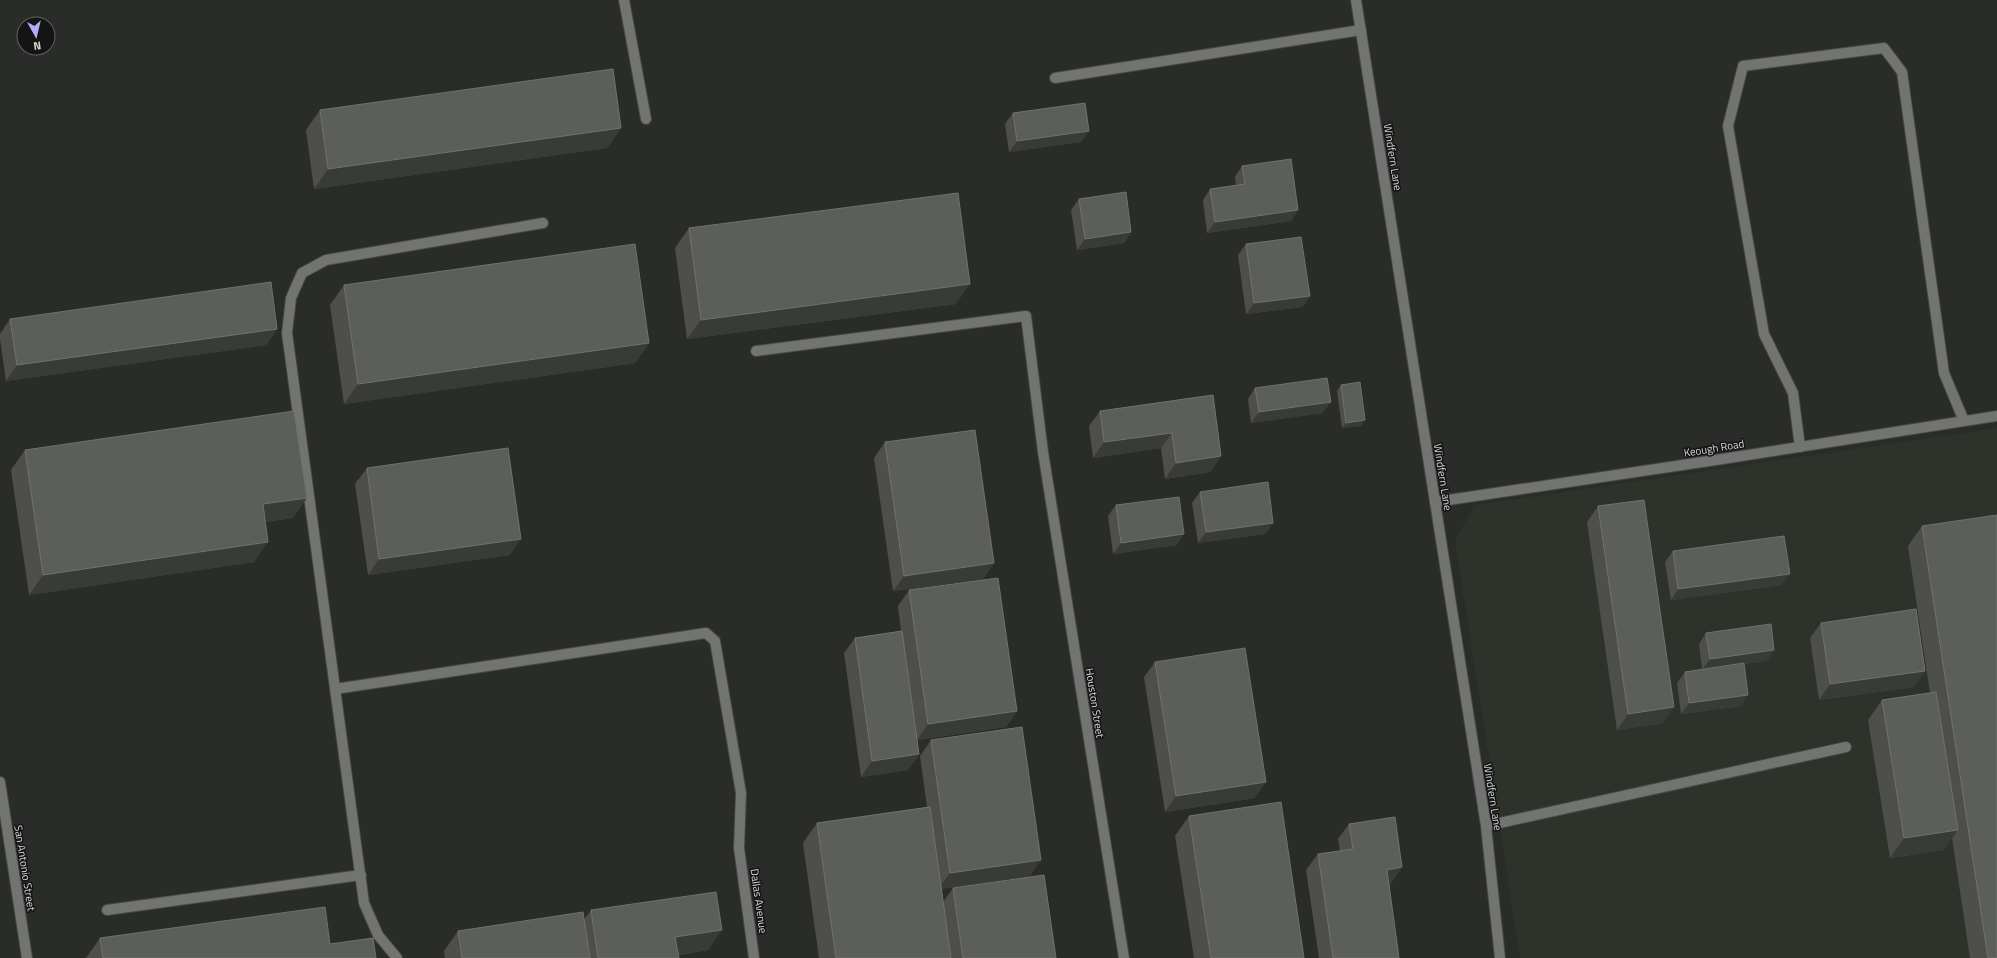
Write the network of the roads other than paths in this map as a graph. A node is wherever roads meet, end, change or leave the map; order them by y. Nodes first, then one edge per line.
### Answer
1 (624, 0) edge
2 (1356, 0) edge
3 (1361, 30) junction
4 (1055, 78) dead end
5 (646, 119) dead end
6 (543, 224) dead end
7 (756, 351) dead end
8 (1997, 416) edge
9 (1964, 421) junction
10 (1800, 447) junction
11 (1435, 502) junction
12 (335, 688) junction
13 (1846, 746) dead end
14 (0, 782) edge
15 (1486, 826) junction
16 (360, 875) junction
17 (107, 910) dead end
18 (27, 958) edge
19 (397, 958) edge
20 (754, 958) edge
21 (1124, 958) edge
22 (1500, 958) edge

1 - 5 street
2 - 3 street, Windfern Lane
3 - 4 street
3 - 11 street, Windfern Lane
6 - 12 street
7 - 21 street, Houston Street
8 - 9 street, Keough Road
9 - 10 street, Keough Road
9 - 10 street
10 - 11 street, Keough Road
11 - 15 street, Windfern Lane
12 - 16 street
12 - 20 street, Dallas Avenue
13 - 15 street
14 - 18 street, San Antonio Street
15 - 22 street, Windfern Lane
16 - 17 street
16 - 19 street

